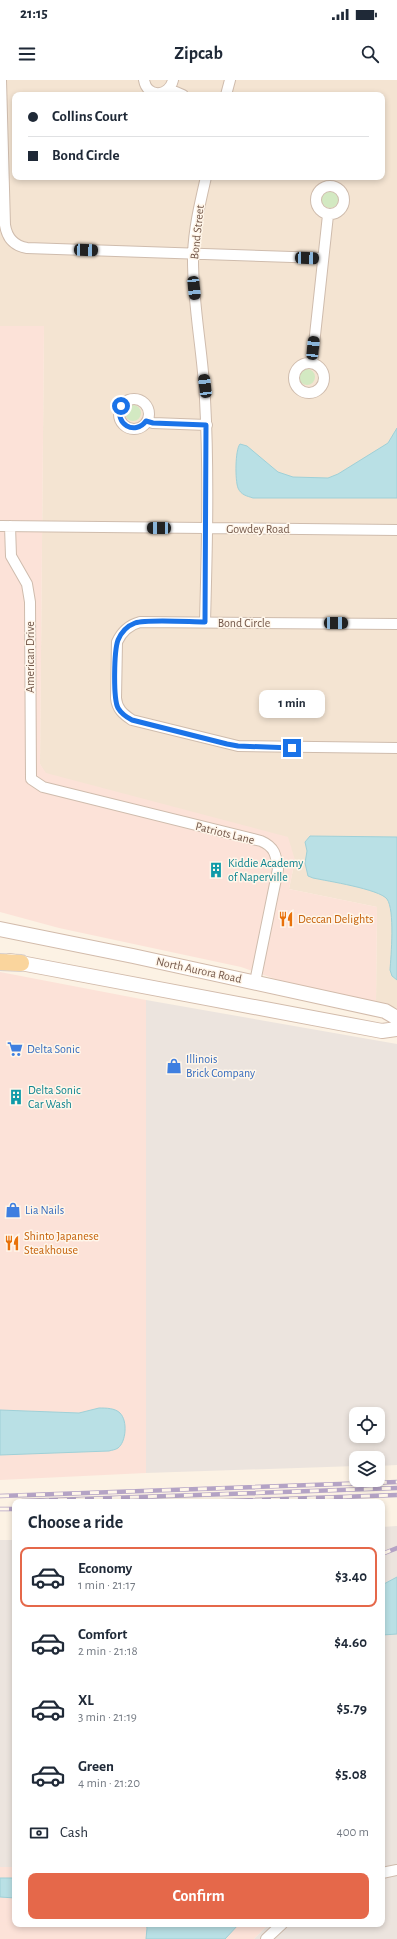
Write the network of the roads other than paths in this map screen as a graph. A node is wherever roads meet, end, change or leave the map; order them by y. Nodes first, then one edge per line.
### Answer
1 (1, 80) edge
2 (144, 80) edge
3 (230, 80) edge
4 (171, 85) edge
5 (153, 92) edge
6 (179, 92) edge
7 (227, 92) edge
8 (205, 180) edge
9 (328, 214) dead end
10 (193, 254) junction
11 (322, 258) junction
12 (312, 363) dead end
13 (146, 421) dead end
14 (206, 425) junction
15 (5, 526) edge
16 (206, 529) junction
17 (397, 530) edge
18 (205, 622) junction
19 (397, 624) edge
20 (397, 748) edge
21 (43, 788) joint
22 (0, 929) edge
23 (0, 959) edge
24 (0, 962) edge
25 (21, 963) junction
26 (254, 982) junction
27 (397, 1018) edge
28 (397, 1029) edge
29 (397, 1870) edge
30 (385, 1872) edge
31 (279, 1927) edge
32 (266, 1939) edge

1 - 10 street
2 - 5 street
3 - 7 street
4 - 6 street
8 - 10 street, Bond Street
9 - 11 street
10 - 11 street
10 - 14 street, Bond Street
11 - 12 street
13 - 14 street
14 - 16 street, Bond Street
15 - 16 street, Gowdey Road
15 - 21 street, American Drive
16 - 17 street, Gowdey Road
16 - 18 street, Bond Street
18 - 19 street, Bond Circle
18 - 20 street, Bond Circle
21 - 26 street, Patriots Lane
22 - 26 main road, North Aurora Road
23 - 25 main road, North Aurora Road
24 - 25 main road
25 - 28 main road, North Aurora Road
26 - 27 main road, North Aurora Road
29 - 30 street
31 - 32 street

